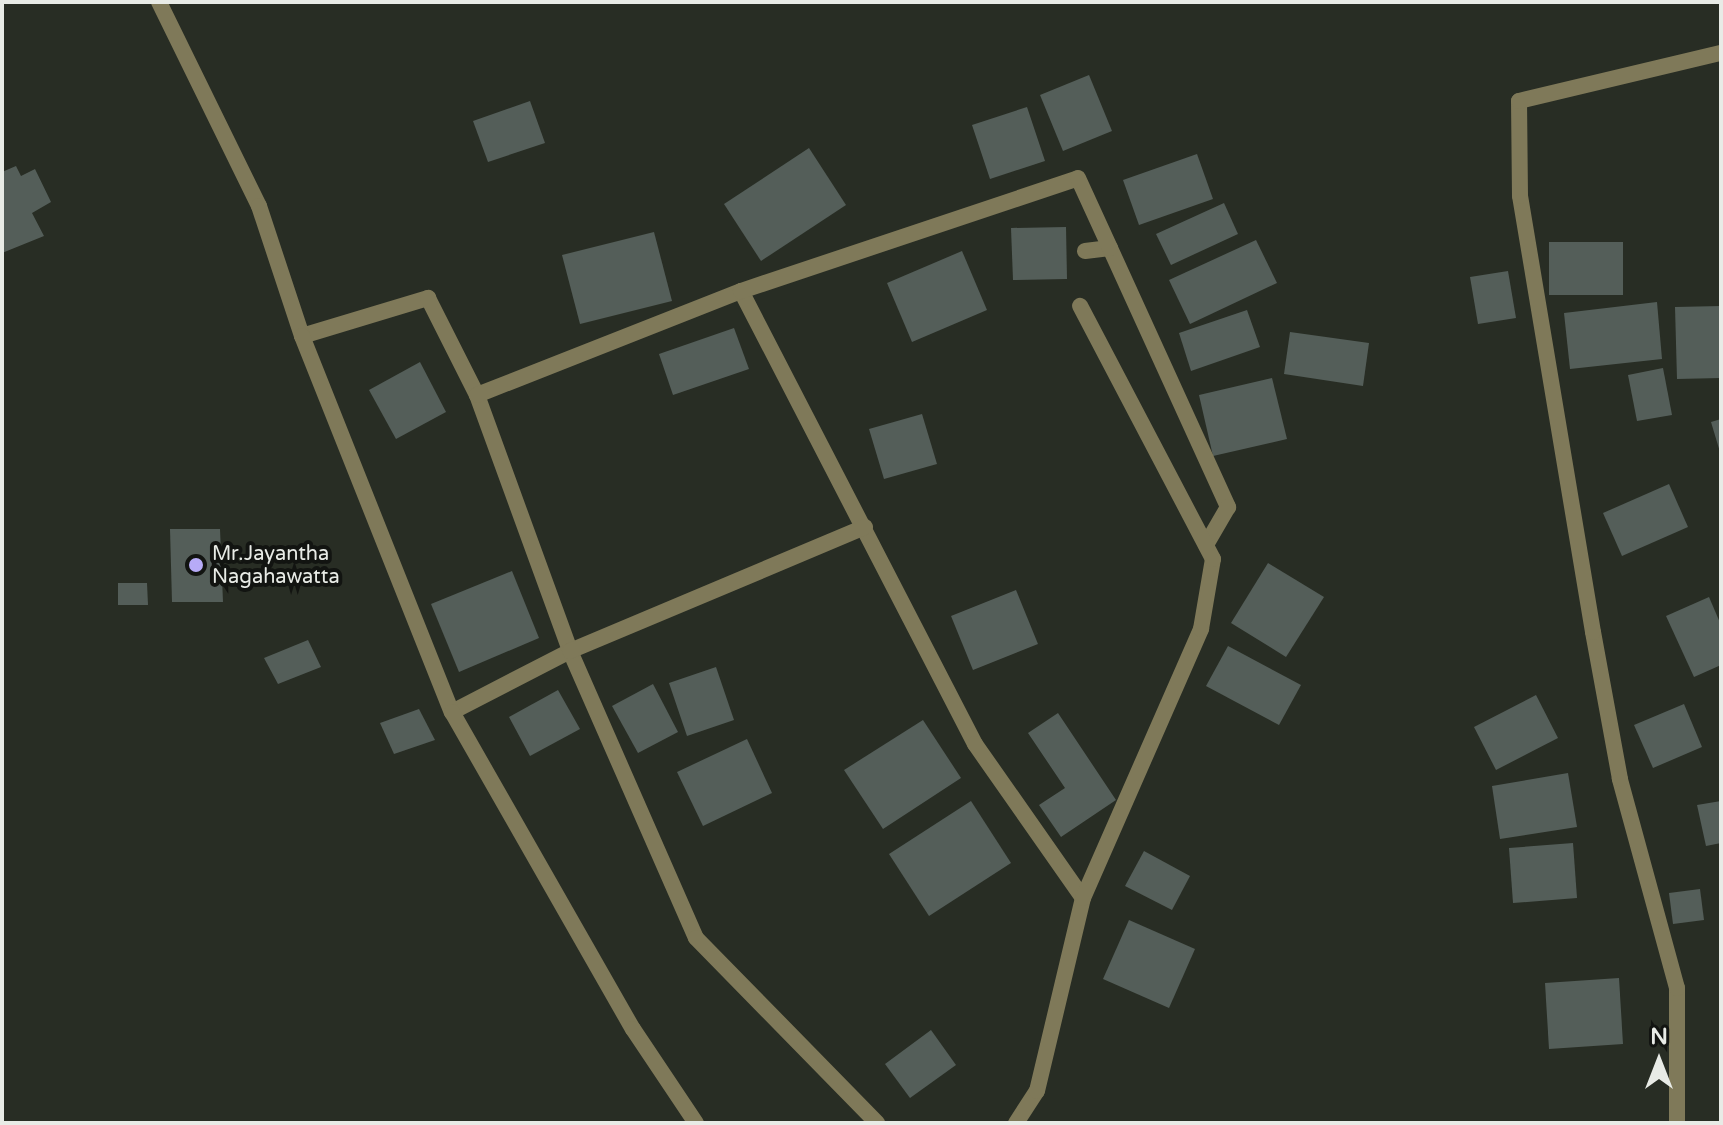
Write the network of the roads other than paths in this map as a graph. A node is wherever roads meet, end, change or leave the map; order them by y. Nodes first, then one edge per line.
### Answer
1 (159, 2) edge
2 (1721, 53) edge
3 (1110, 248) junction
4 (1085, 251) dead end
5 (741, 291) junction
6 (1080, 306) dead end
7 (302, 336) junction
8 (477, 395) junction
9 (865, 527) junction
10 (1206, 545) junction
11 (570, 651) junction
12 (452, 712) junction
13 (1083, 898) junction
14 (696, 1123) edge
15 (877, 1123) edge
16 (1016, 1123) edge
17 (1677, 1123) edge

1 - 7 street
2 - 17 street
3 - 4 street
3 - 5 street
3 - 10 street
5 - 8 street
5 - 9 street
6 - 10 street
7 - 8 street
7 - 12 street
8 - 11 street
9 - 11 street
9 - 13 street
10 - 13 street
11 - 12 street
11 - 15 street
12 - 14 street
13 - 16 street

